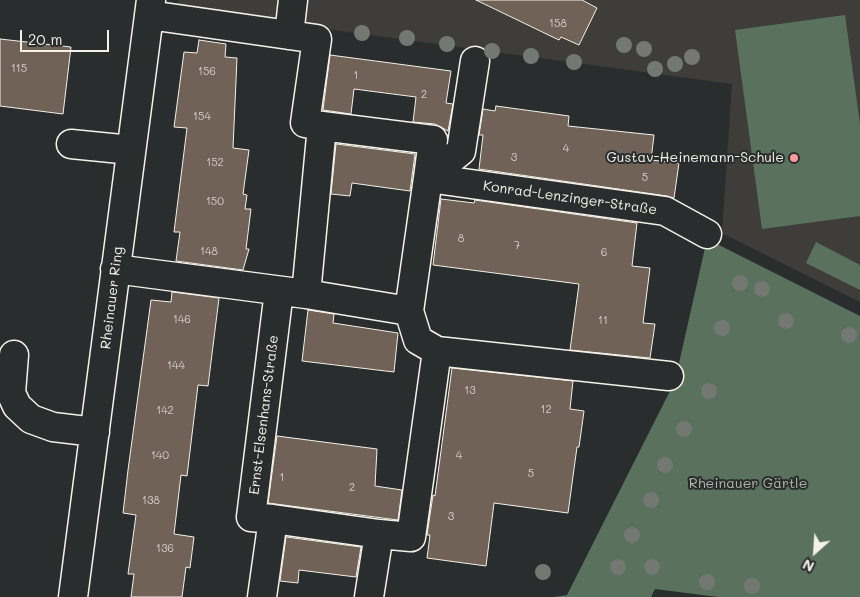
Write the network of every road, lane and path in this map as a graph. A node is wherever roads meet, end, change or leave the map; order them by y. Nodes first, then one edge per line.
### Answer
1 (293, 0) edge
2 (150, 8) edge
3 (289, 35) junction
4 (475, 61) dead end
5 (322, 126) junction
6 (71, 144) dead end
7 (131, 150) junction
8 (428, 178) junction
9 (707, 234) dead end
10 (115, 269) junction
11 (293, 293) junction
12 (409, 311) junction
13 (437, 351) junction
14 (14, 355) dead end
15 (670, 376) dead end
16 (95, 432) junction
17 (272, 519) junction
18 (379, 534) junction
19 (74, 597) edge
20 (262, 597) edge
21 (369, 597) edge

1 - 3 street
2 - 3 street
2 - 7 street, Rheinauer Ring
3 - 5 street
4 - 8 street
5 - 8 street
5 - 11 street
6 - 7 street
7 - 10 street, Rheinauer Ring
8 - 9 street, Konrad-Lenzinger-Straße
8 - 12 street
10 - 11 street
10 - 16 street, Rheinauer Ring
11 - 12 street
11 - 17 street, Ernst-Elsenhans-Straße
12 - 13 street
13 - 15 street
13 - 18 street, Ernst-Elsenhans-Straße
14 - 16 street
16 - 19 street, Rheinauer Ring
17 - 18 street, Ernst-Elsenhans-Straße
17 - 20 street
18 - 21 street

